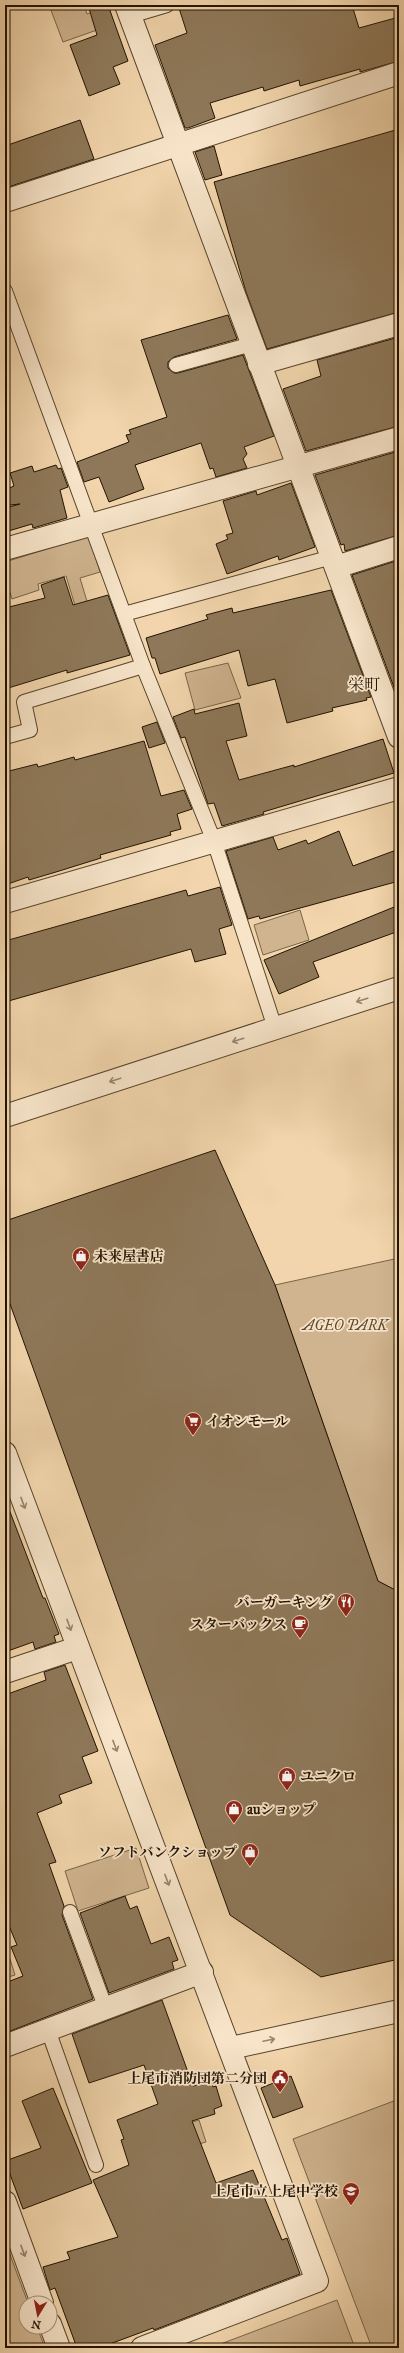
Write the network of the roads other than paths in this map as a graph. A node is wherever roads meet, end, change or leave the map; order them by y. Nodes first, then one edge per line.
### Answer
1 (167, 5) edge
2 (128, 11) edge
3 (399, 73) edge
4 (176, 144) junction
5 (5, 201) edge
6 (5, 291) edge
7 (399, 324) edge
8 (252, 344) junction
9 (259, 364) junction
10 (176, 365) dead end
11 (399, 438) edge
12 (298, 465) junction
13 (92, 524) junction
14 (399, 548) edge
15 (5, 549) edge
16 (334, 562) junction
17 (124, 614) junction
18 (143, 666) junction
19 (5, 737) edge
20 (399, 737) edge
21 (399, 788) edge
22 (214, 841) junction
23 (5, 902) edge
24 (399, 988) edge
25 (275, 1028) junction
26 (5, 1116) edge
27 (5, 1453) edge
28 (77, 1648) junction
29 (5, 1672) edge
30 (70, 1912) dead end
31 (202, 1972) junction
32 (106, 2009) junction
33 (399, 2011) edge
34 (48, 2030) junction
35 (5, 2046) edge
36 (231, 2048) junction
37 (96, 2165) dead end
38 (5, 2202) edge
39 (39, 2295) edge
40 (54, 2335) edge
41 (59, 2348) edge
42 (142, 2348) edge

1 - 2 lane
2 - 4 street
3 - 4 street
4 - 5 street
4 - 8 street
6 - 13 lane
7 - 9 street
8 - 9 street
8 - 10 lane
9 - 12 street
11 - 12 street
12 - 13 street
12 - 16 street
13 - 15 street
13 - 17 lane
14 - 16 street
16 - 17 lane
16 - 20 street
17 - 18 lane
18 - 19 lane
18 - 22 lane
21 - 22 street
22 - 23 street
22 - 25 lane
24 -> 25 street
25 -> 26 street
27 -> 28 street
28 - 29 street
28 -> 31 street
30 - 32 lane
31 - 32 street
31 - 36 street
32 - 34 street
36 -> 33 street
34 - 35 street
34 - 37 lane
36 - 42 street
38 -> 39 street
40 - 41 street

